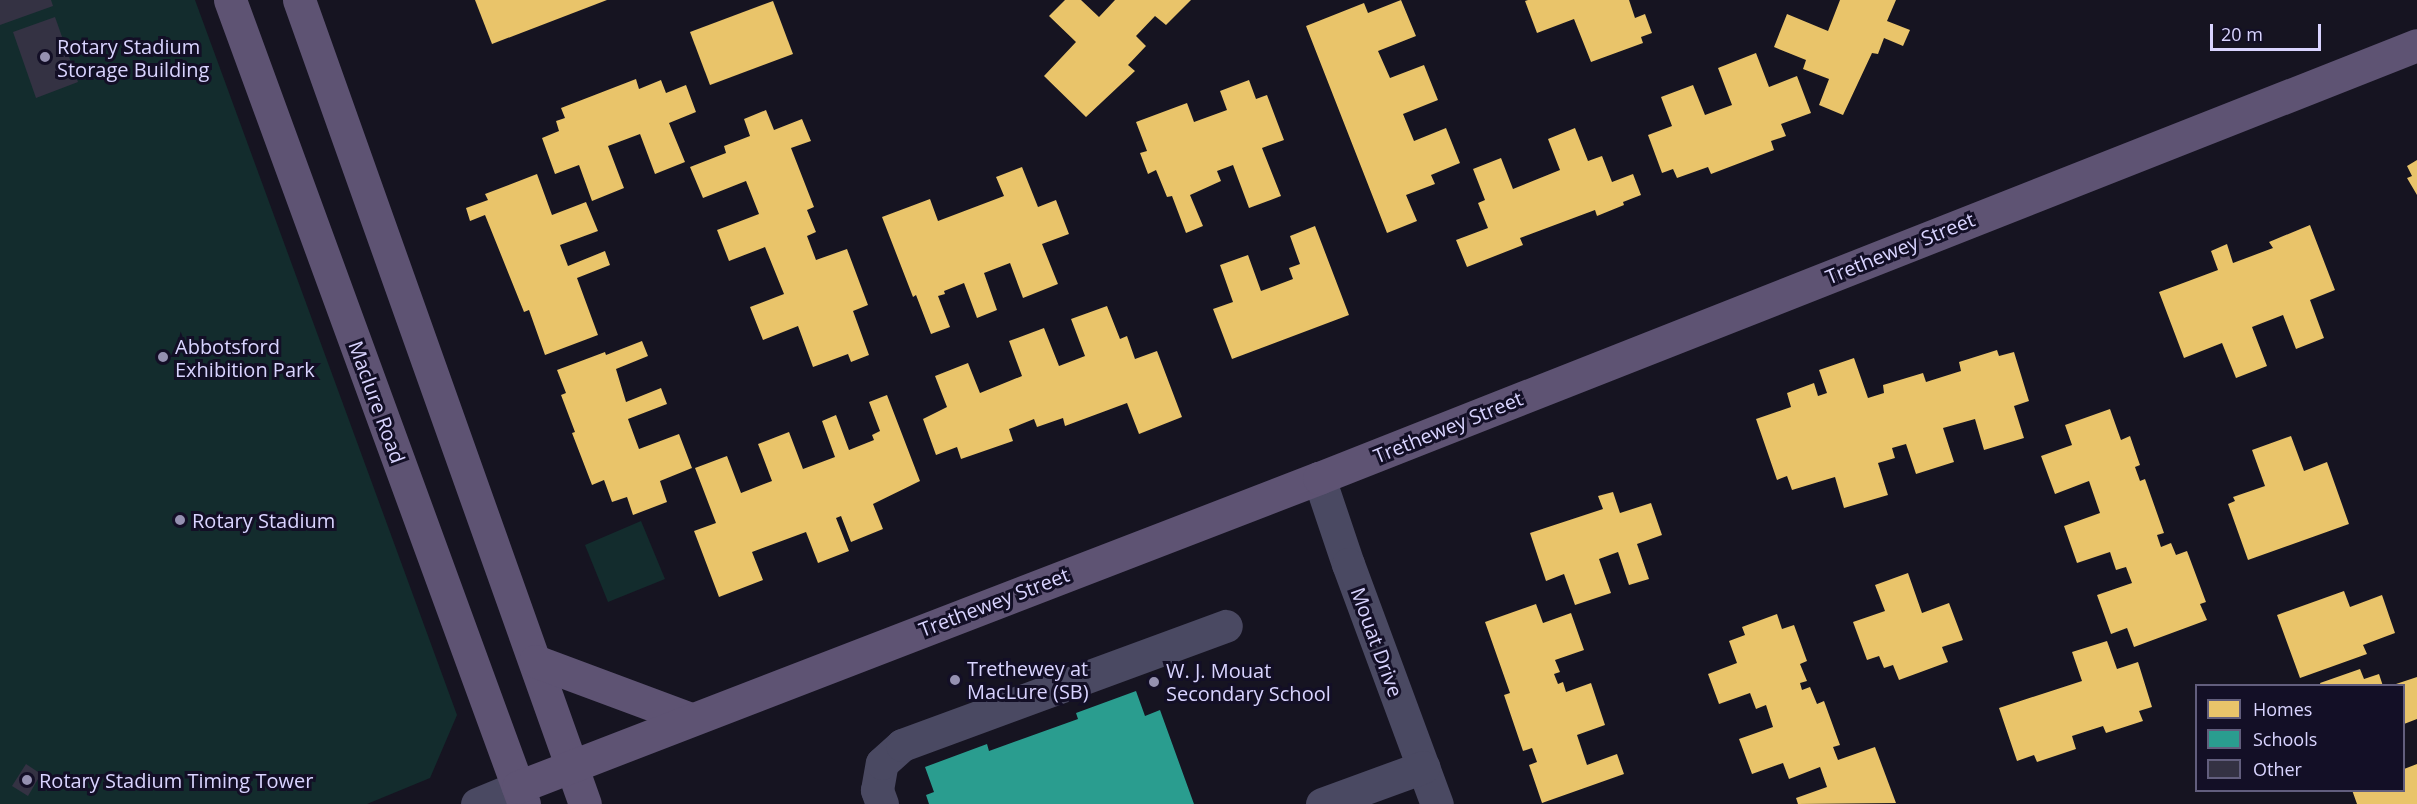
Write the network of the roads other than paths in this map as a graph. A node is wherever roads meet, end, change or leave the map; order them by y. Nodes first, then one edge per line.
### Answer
1 (230, 0) edge
2 (299, 0) edge
3 (2417, 45) edge
4 (1319, 478) junction
5 (1226, 626) dead end
6 (535, 661) junction
7 (691, 720) junction
8 (572, 767) junction
9 (1423, 767) junction
10 (521, 796) edge
11 (477, 804) edge
12 (585, 804) edge
13 (882, 804) edge
14 (1322, 804) edge
15 (1437, 804) edge

1 - 10 main road, Maclure Road
2 - 6 main road
3 - 4 main road, Trethewey Street
4 - 7 main road, Trethewey Street
4 - 9 street, Mouat Drive
5 - 13 street
6 - 7 main road
6 - 8 main road
7 - 8 main road, Trethewey Street
8 - 10 main road, Trethewey Street
8 - 12 main road
9 - 14 street
9 - 15 street, Mouat Drive
10 - 11 street, Trethewey Street

